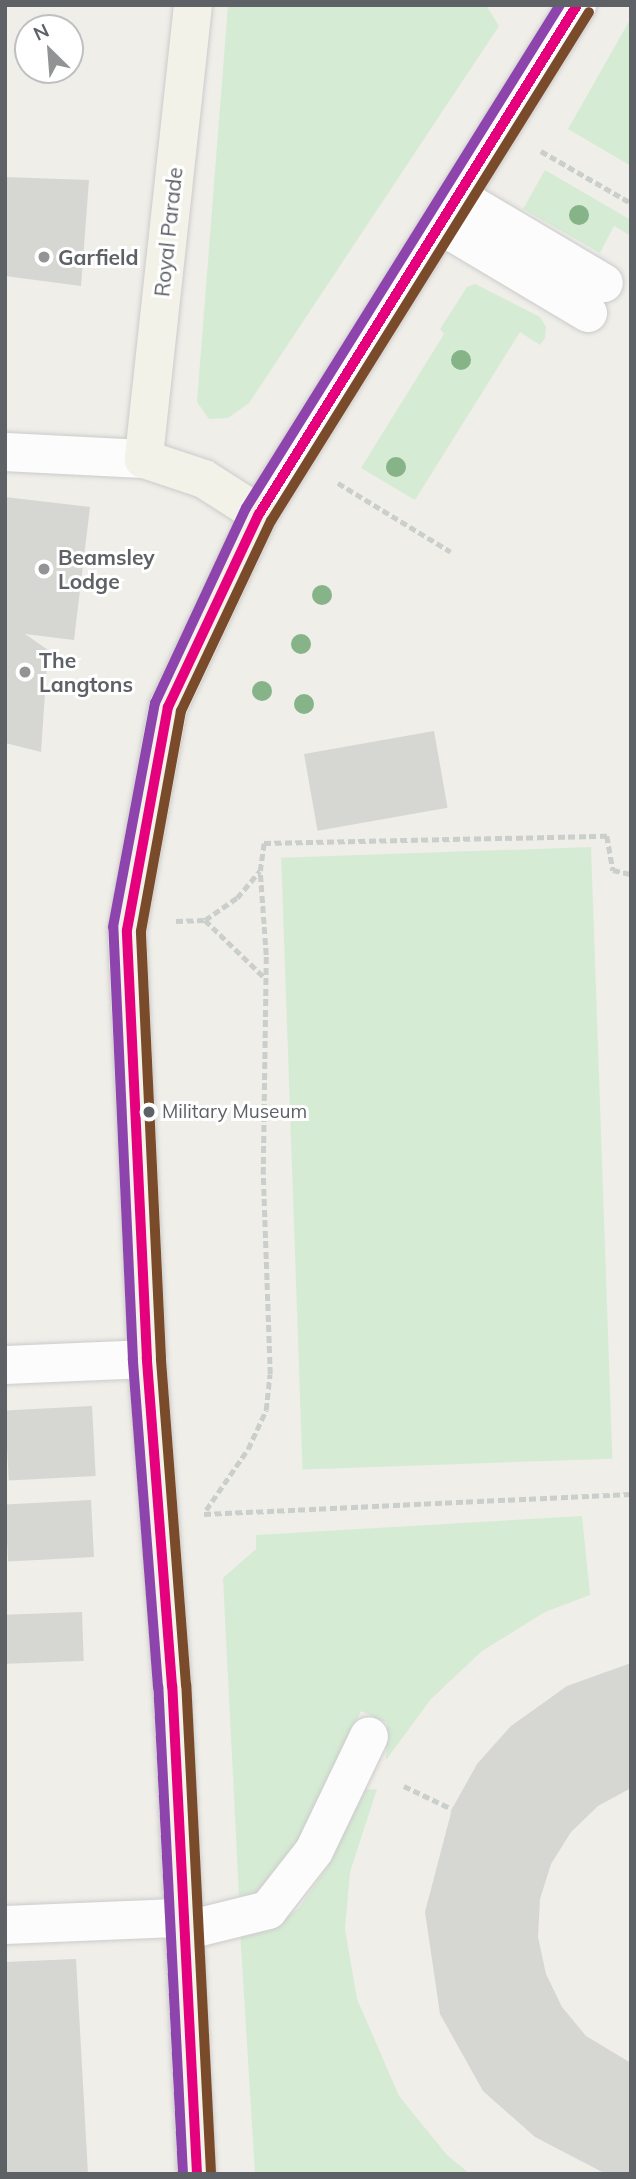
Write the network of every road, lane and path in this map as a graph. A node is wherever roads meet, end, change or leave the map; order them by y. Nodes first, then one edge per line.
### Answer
1 (193, 5) edge
2 (577, 5) edge
3 (541, 151) dead end
4 (631, 203) edge
5 (451, 212) junction
6 (596, 298) dead end
7 (5, 452) edge
8 (144, 459) junction
9 (338, 483) dead end
10 (259, 513) junction
11 (451, 552) dead end
12 (260, 871) junction
13 (631, 874) edge
14 (205, 920) junction
15 (165, 921) dead end
16 (265, 979) junction
17 (146, 1359) junction
18 (5, 1365) edge
19 (631, 1494) edge
20 (369, 1736) dead end
21 (404, 1786) dead end
22 (452, 1809) dead end
23 (5, 1925) edge
24 (184, 1925) junction
25 (197, 2174) edge

1 - 8 main road, Royal Parade
2 - 5 street
3 - 4 path
5 - 6 street
5 - 10 street
7 - 8 street
8 - 10 main road
9 - 11 path
10 - 17 main road
12 - 13 path
12 - 14 path
12 - 16 path
14 - 15 path
14 - 16 path
16 - 19 path
17 - 18 street
17 - 24 main road
20 - 24 street
21 - 22 path
23 - 24 street
24 - 25 main road

